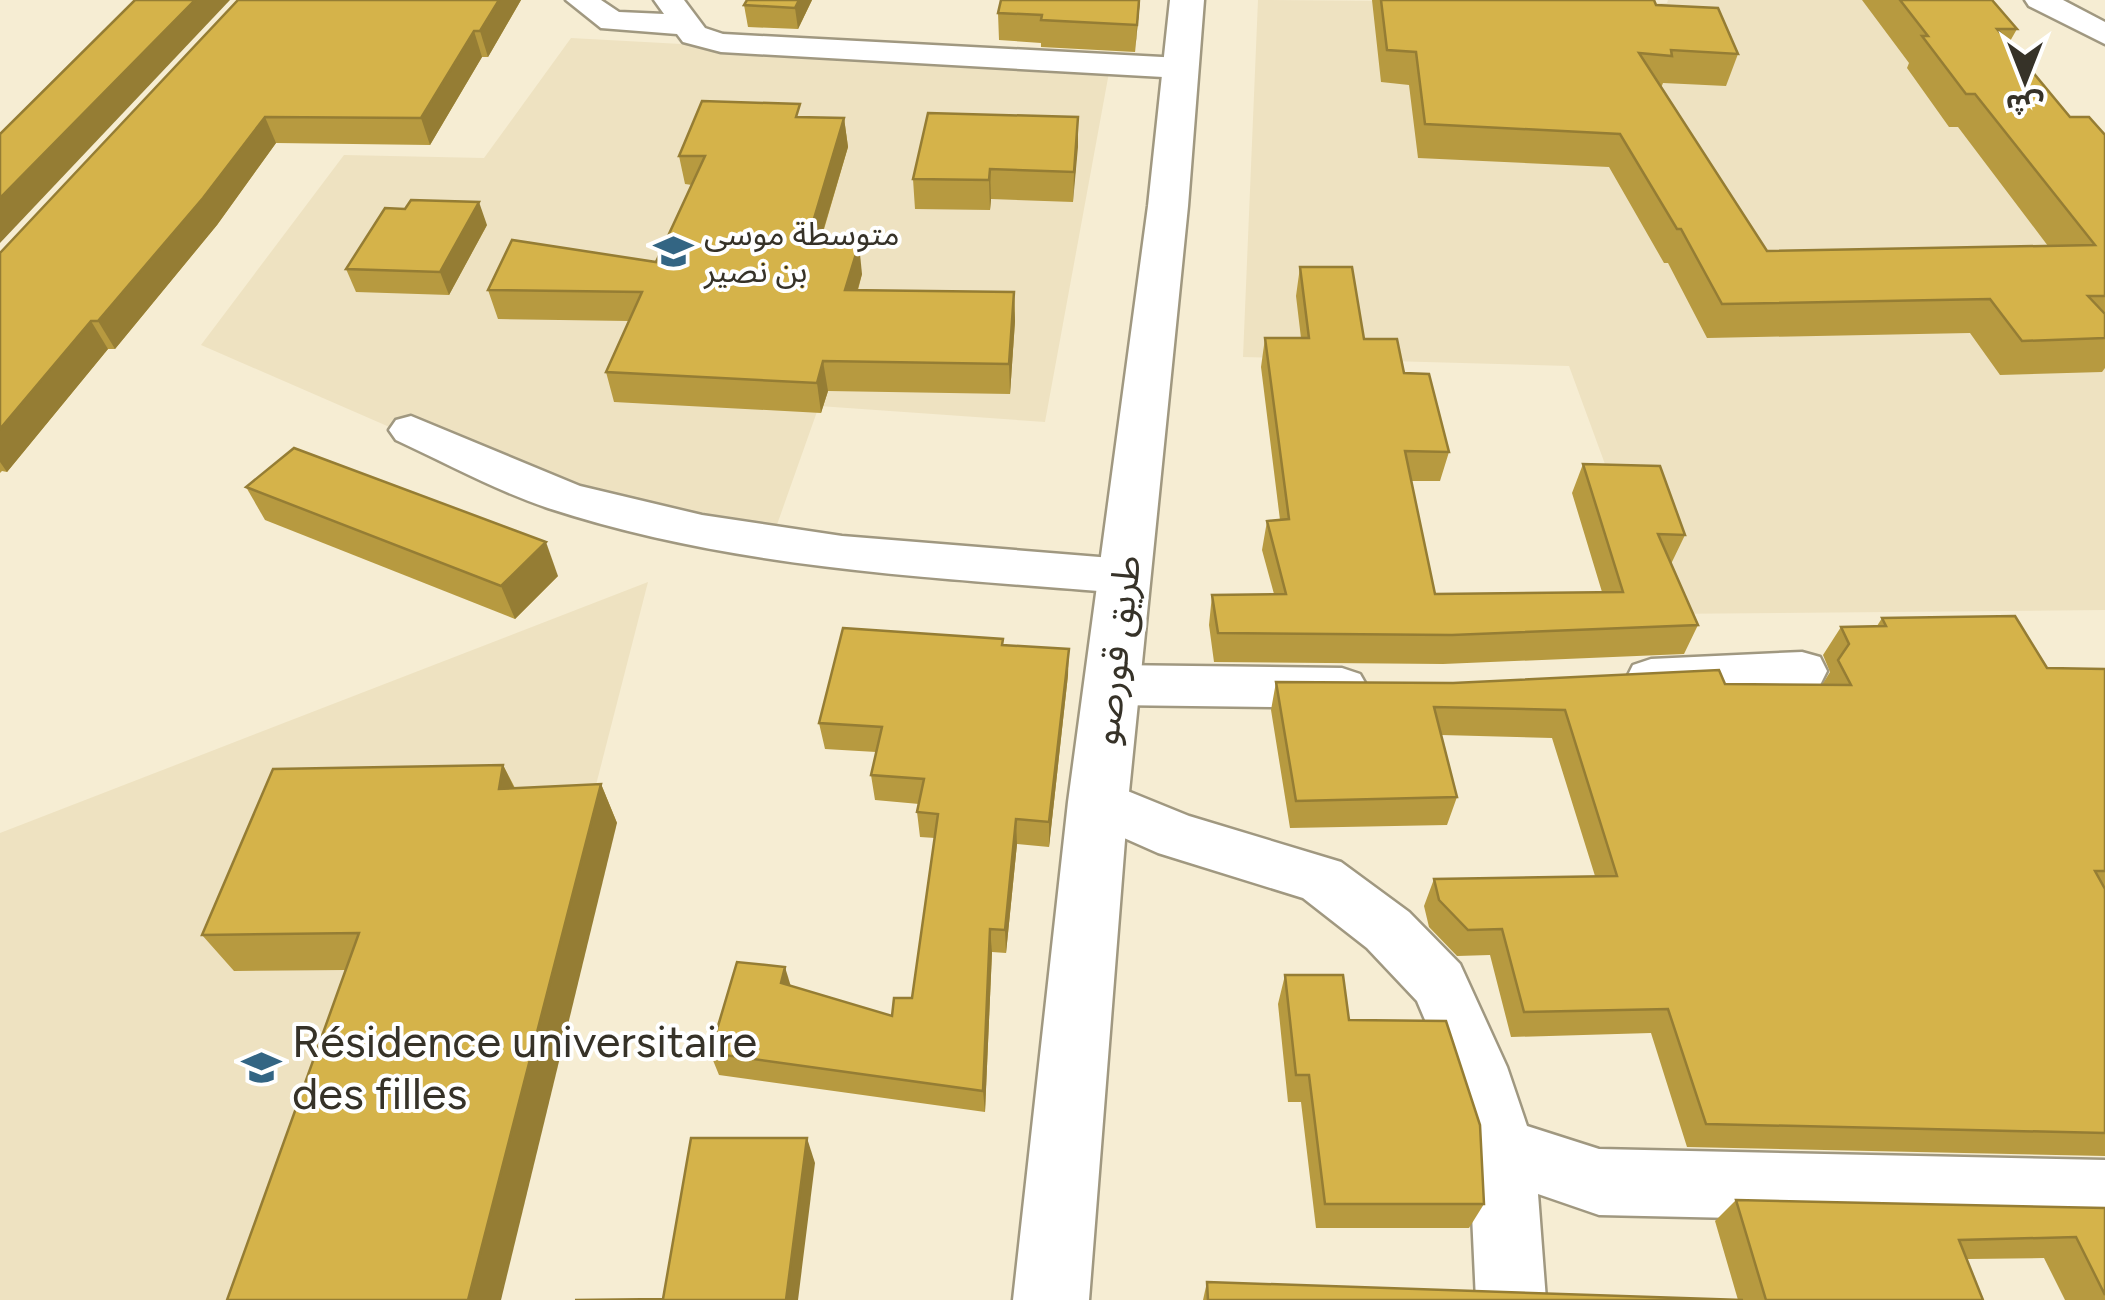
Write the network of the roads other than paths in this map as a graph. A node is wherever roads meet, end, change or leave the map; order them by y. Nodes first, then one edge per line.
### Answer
1 (581, 0) edge
2 (1187, 0) edge
3 (2040, 0) edge
4 (678, 12) edge
5 (2105, 36) edge
6 (1181, 68) junction
7 (411, 430) dead end
8 (1124, 576) junction
9 (1802, 671) dead end
10 (1613, 680) edge
11 (1112, 686) junction
12 (1385, 688) edge
13 (1098, 802) junction
14 (1502, 1150) junction
15 (2105, 1193) edge
16 (1052, 1300) edge
17 (1512, 1300) edge

1 - 4 street
2 - 6 main road, طريق قورصو
3 - 5 street
4 - 6 street
6 - 8 main road, طريق قورصو
7 - 8 street
8 - 11 main road, طريق قورصو
9 - 10 street
11 - 12 street
11 - 13 main road, طريق قورصو
13 - 14 street
13 - 16 main road, طريق قورصو
14 - 15 street
14 - 17 street

